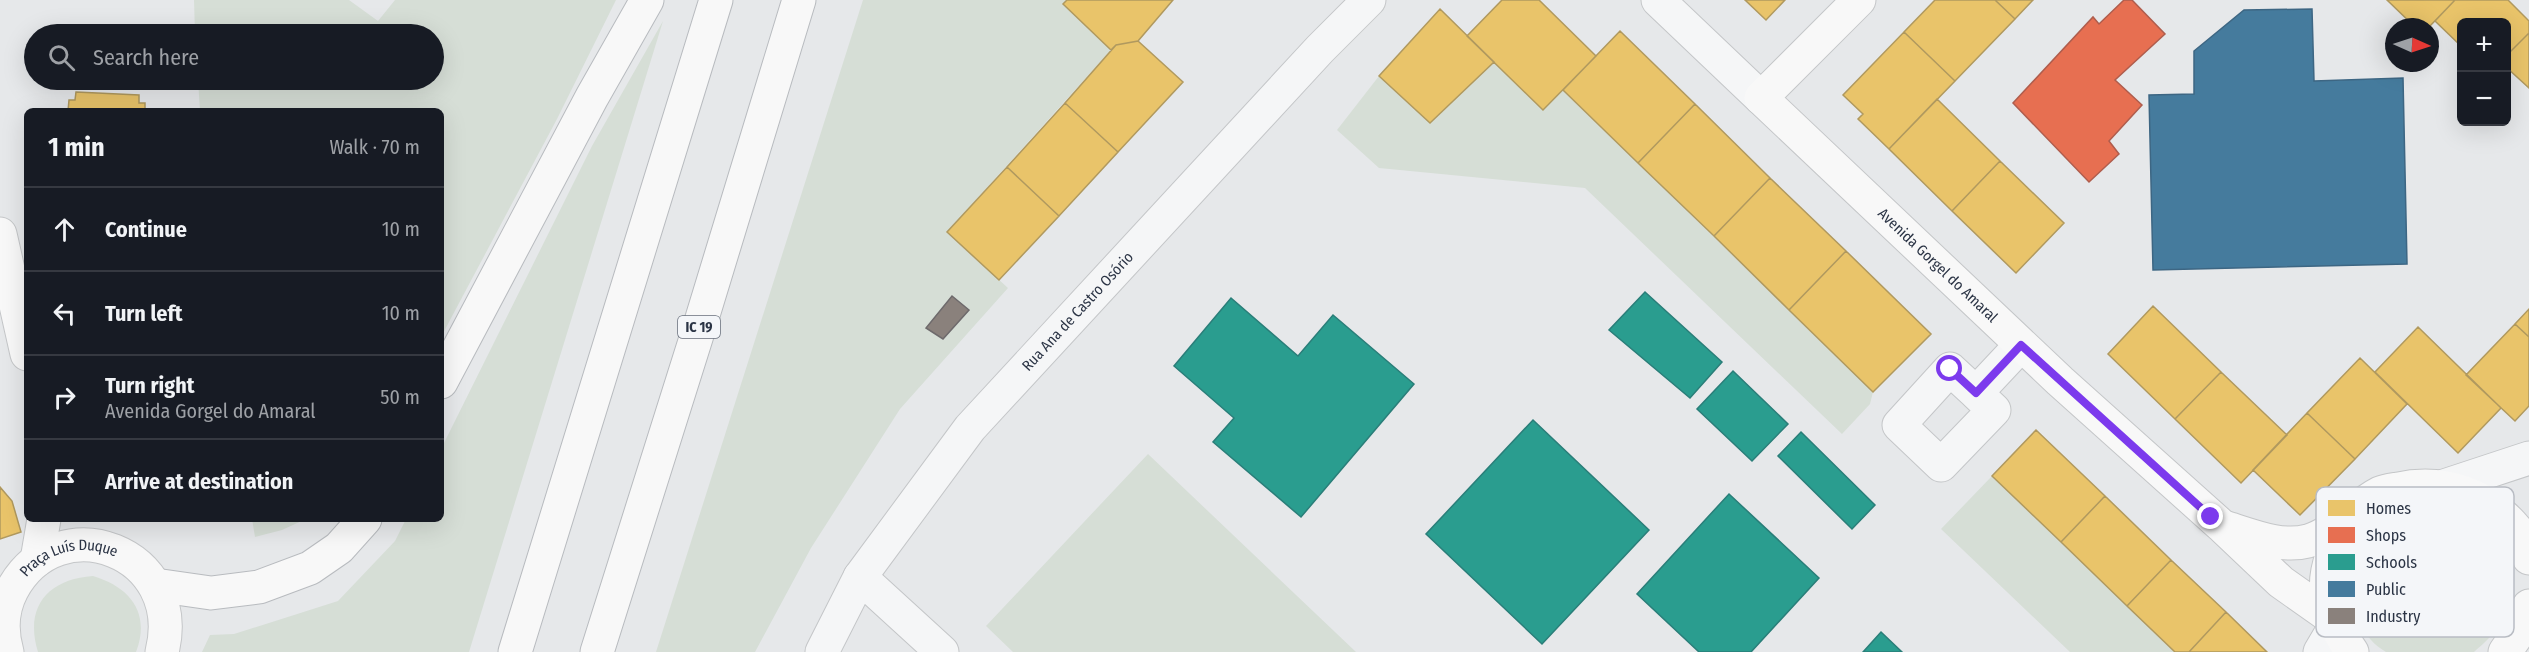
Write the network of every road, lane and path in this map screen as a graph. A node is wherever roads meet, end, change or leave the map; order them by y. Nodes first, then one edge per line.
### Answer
1 (647, 0) edge
2 (716, 0) edge
3 (799, 0) edge
4 (1369, 0) edge
5 (1658, 0) edge
6 (1860, 0) edge
7 (1761, 98) junction
8 (0, 234) edge
9 (24, 341) edge
10 (2021, 345) junction
11 (444, 376) edge
12 (1976, 393) dead end
13 (2529, 458) edge
14 (2444, 486) junction
15 (2407, 487) edge
16 (2447, 487) edge
17 (43, 522) edge
18 (88, 522) edge
19 (362, 522) edge
20 (2223, 526) junction
21 (2514, 528) edge
22 (2316, 537) edge
23 (105, 548) junction
24 (2529, 558) edge
25 (18, 574) edge
26 (860, 577) junction
27 (155, 585) junction
28 (2529, 606) edge
29 (2316, 618) edge
30 (4, 642) edge
31 (162, 652) edge
32 (515, 652) edge
33 (597, 652) edge
34 (822, 652) edge
35 (942, 652) edge
36 (2505, 652) edge

1 - 11 main road
2 - 32 main road
3 - 33 main road, IC 19
4 - 26 street, Rua Ana de Castro Osório
5 - 7 street, Avenida Gorgel do Amaral
6 - 7 main road
7 - 10 main road, Avenida Gorgel do Amaral
8 - 9 main road
10 - 12 street
10 - 20 main road, Avenida Gorgel do Amaral
13 - 14 street
14 - 15 main road, Avenida Gorgel do Amaral
14 - 16 main road, Avenida Gorgel do Amaral
17 - 25 main road
18 - 23 main road
19 - 27 main road
20 - 22 main road, Avenida Gorgel do Amaral
20 - 29 main road, Avenida Gorgel do Amaral
21 - 24 main road, Avenida Gorgel do Amaral
23 - 25 main road, Praça Luís Duque
23 - 27 main road, Praça Luís Duque
25 - 30 main road, Praça Luís Duque
26 - 34 street, Rua Ana de Castro Osório
26 - 35 street
27 - 31 main road, Praça Luís Duque
28 - 36 main road

